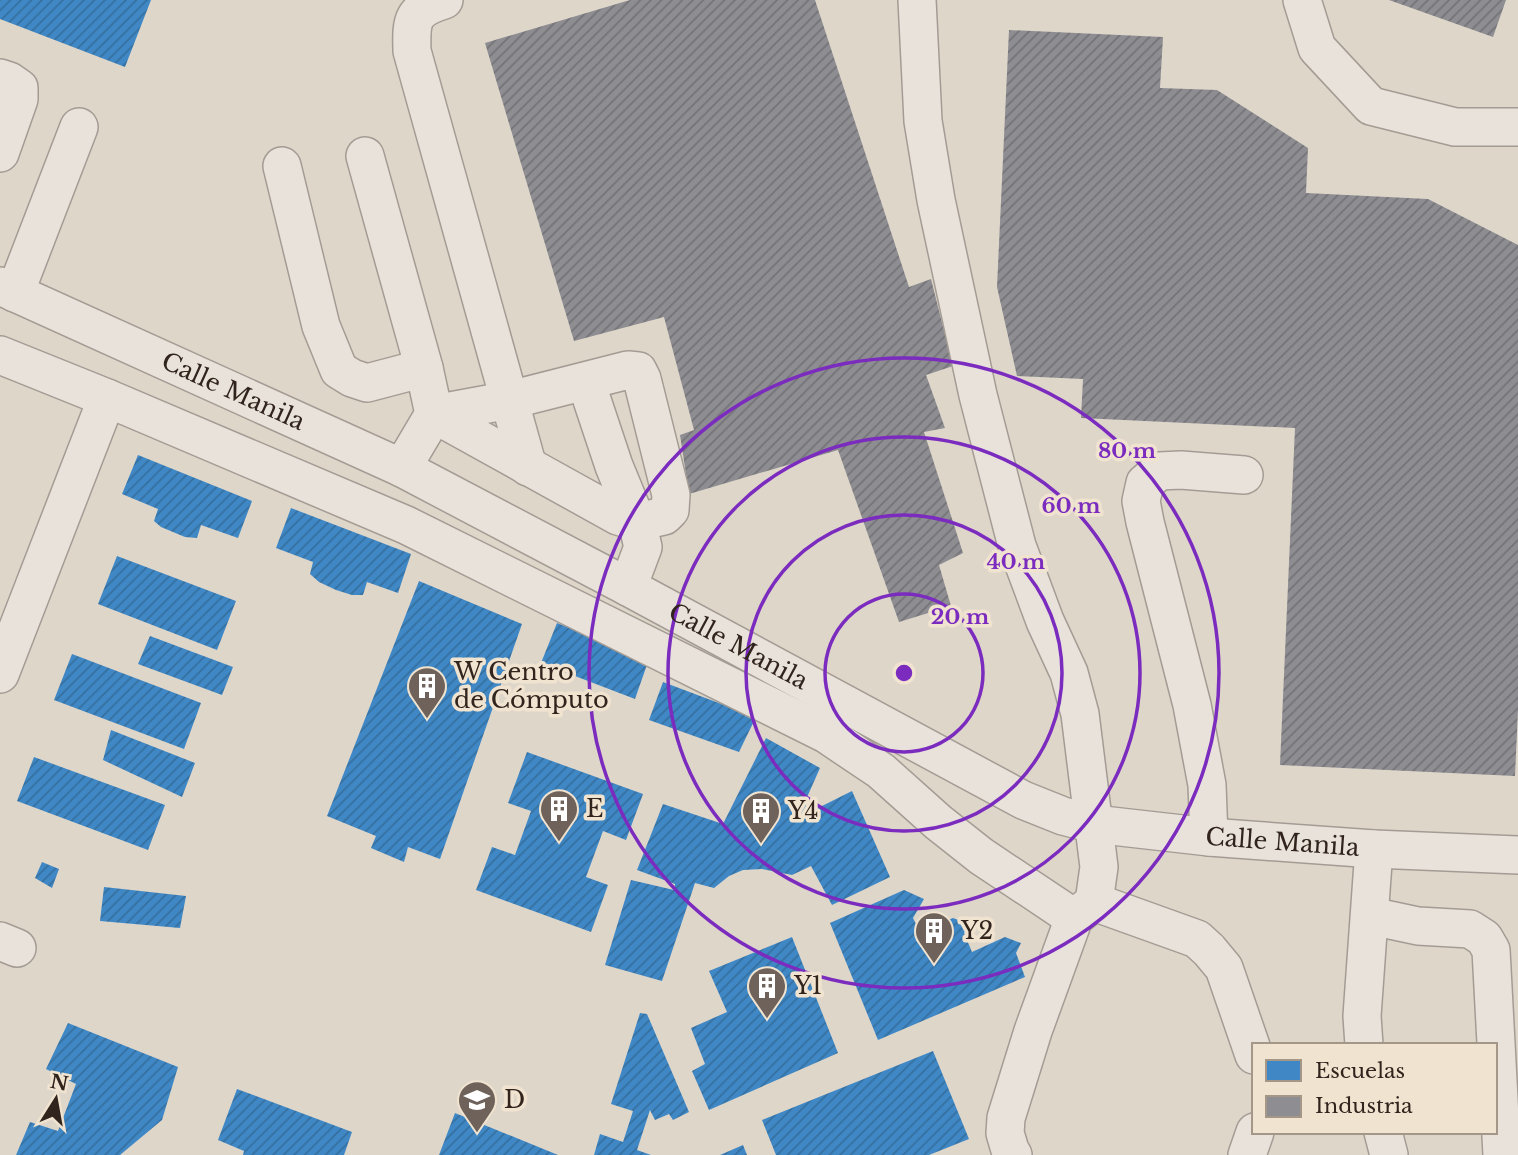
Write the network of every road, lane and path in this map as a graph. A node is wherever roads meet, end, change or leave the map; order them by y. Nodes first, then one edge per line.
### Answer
1 (444, 0) edge
2 (917, 0) edge
3 (1302, 0) edge
4 (0, 78) edge
5 (79, 127) dead end
6 (1518, 127) edge
7 (0, 153) edge
8 (365, 156) dead end
9 (282, 166) dead end
10 (8, 290) edge
11 (0, 355) edge
12 (424, 368) junction
13 (586, 382) junction
14 (107, 398) junction
15 (510, 400) junction
16 (435, 414) junction
17 (528, 467) junction
18 (402, 468) junction
19 (1244, 475) dead end
20 (637, 522) junction
21 (628, 587) junction
22 (0, 674) edge
23 (1094, 824) junction
24 (1209, 837) junction
25 (1374, 849) junction
26 (1518, 855) edge
27 (1084, 910) junction
28 (1371, 916) junction
29 (1364, 1043) edge
30 (1496, 1043) edge
31 (1252, 1049) edge
32 (1497, 1062) edge
33 (1254, 1134) edge
34 (1384, 1134) edge
35 (1013, 1155) edge
36 (1247, 1155) edge
37 (1389, 1155) edge
38 (1502, 1155) edge

1 - 15 street
2 - 23 street
3 - 6 street
4 - 7 street
5 - 10 street
8 - 12 street
9 - 12 street
10 - 18 street, Calle Manila
11 - 14 street
12 - 16 street
13 - 15 street
13 - 20 street
13 - 20 street
14 - 22 street
14 - 27 street
15 - 16 street
15 - 17 street
16 - 17 street
16 - 18 street
17 - 20 street
18 - 21 street, Calle Manila
19 - 24 street
20 - 21 street
21 - 23 street, Calle Manila
23 - 24 street, Calle Manila
23 - 27 street
24 - 25 street, Calle Manila
25 - 26 street, Calle Manila
25 - 28 street
27 - 31 street
27 - 35 street
28 - 29 street
28 - 30 street
32 - 38 street
33 - 36 street
34 - 37 street

